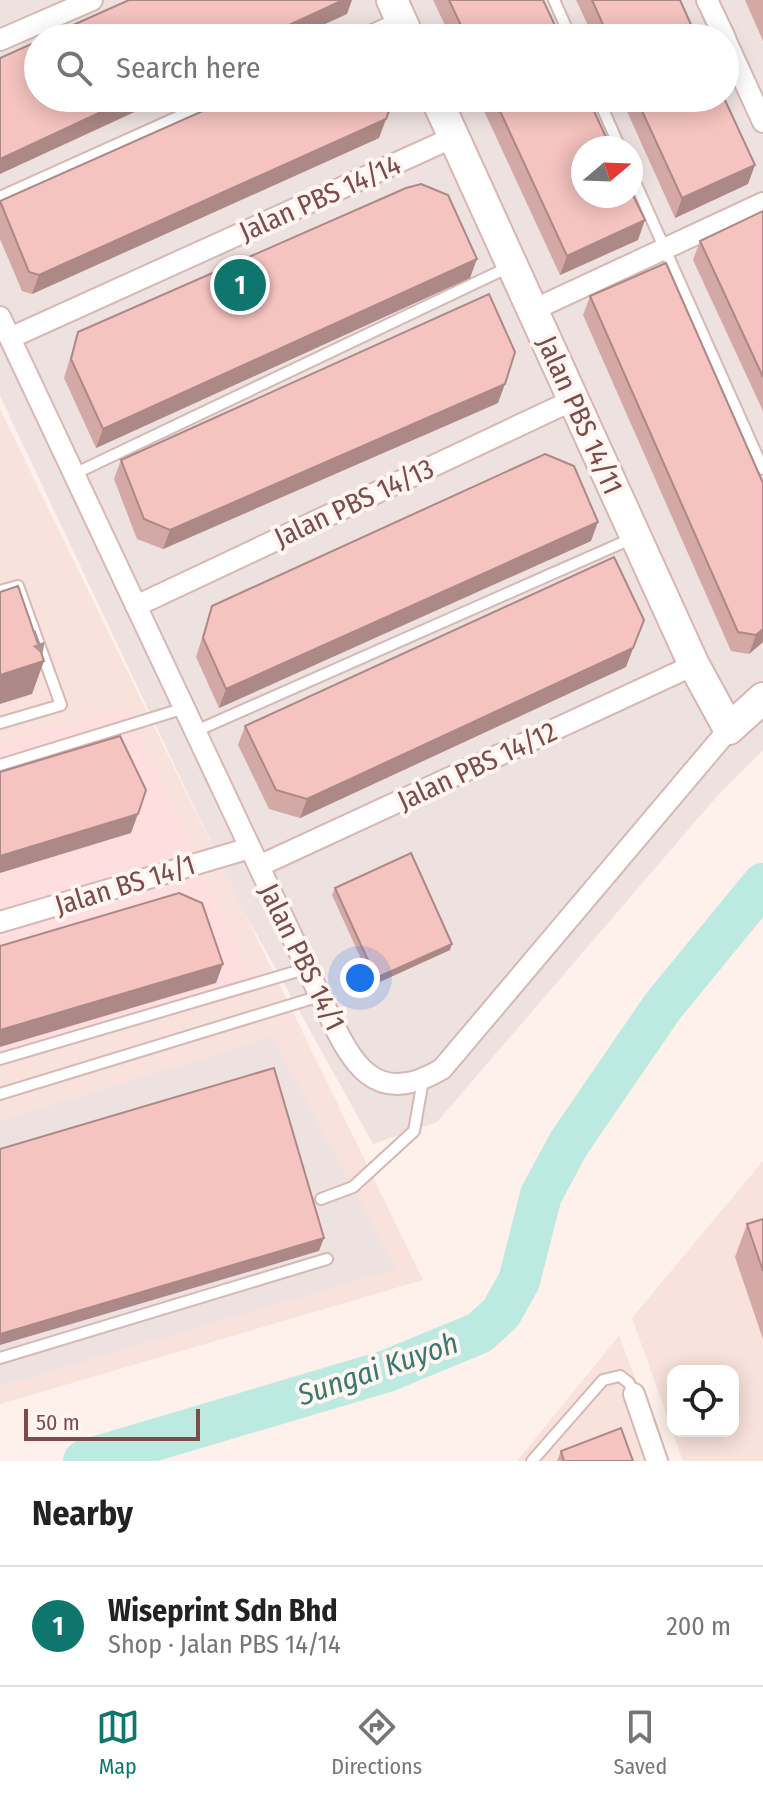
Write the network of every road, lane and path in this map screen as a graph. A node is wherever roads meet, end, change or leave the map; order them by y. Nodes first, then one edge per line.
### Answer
1 (92, 0) edge
2 (554, 0) edge
3 (707, 0) edge
4 (37, 24) edge
5 (565, 24) edge
6 (718, 24) edge
7 (24, 30) edge
8 (0, 40) edge
9 (739, 69) edge
10 (189, 112) edge
11 (442, 112) edge
12 (604, 112) edge
13 (763, 122) edge
14 (615, 136) edge
15 (454, 137) junction
16 (0, 197) edge
17 (643, 200) edge
18 (763, 203) edge
19 (665, 249) junction
20 (513, 265) junction
21 (533, 310) junction
22 (0, 317) edge
23 (10, 338) junction
24 (573, 400) junction
25 (763, 469) edge
26 (74, 474) junction
27 (635, 537) junction
28 (0, 591) edge
29 (136, 606) junction
30 (694, 665) junction
31 (763, 698) edge
32 (185, 708) junction
33 (0, 723) edge
34 (729, 729) junction
35 (196, 731) junction
36 (0, 765) edge
37 (254, 857) junction
38 (0, 922) edge
39 (308, 968) junction
40 (320, 996) junction
41 (0, 1059) edge
42 (423, 1080) junction
43 (0, 1094) edge
44 (321, 1199) dead end
45 (327, 1259) dead end
46 (0, 1358) edge
47 (634, 1394) joint
48 (536, 1459) edge
49 (657, 1461) edge

1 - 4 street
2 - 5 lane
3 - 6 street
7 - 8 street
9 - 13 street
10 - 16 lane
11 - 15 street, Jalan PBS 14/11
12 - 14 lane
15 - 20 street, Jalan PBS 14/11
15 - 23 street, Jalan PBS 14/14
17 - 19 lane
18 - 19 street
19 - 21 street
19 - 25 lane
20 - 21 street, Jalan PBS 14/11
20 - 26 lane
21 - 24 street, Jalan PBS 14/11
22 - 23 street, Jalan PBS 14/1
23 - 26 street, Jalan PBS 14/1
24 - 27 street, Jalan PBS 14/11
24 - 29 street, Jalan PBS 14/13
26 - 29 street, Jalan PBS 14/1
27 - 30 street, Jalan PBS 14/11
27 - 35 lane
28 -> 33 lane
29 - 32 street, Jalan PBS 14/1
30 - 34 street, Jalan PBS 14/11
30 - 37 street, Jalan PBS 14/12
31 - 34 street
32 - 35 street, Jalan PBS 14/1
32 - 36 lane
34 - 42 street
35 - 37 street, Jalan PBS 14/1
37 - 38 street, Jalan BS 14/1
37 - 39 street, Jalan PBS 14/1
39 - 40 street, Jalan PBS 14/1
39 - 41 lane
40 - 42 street, Jalan PBS 14/1
40 - 43 lane
42 - 44 lane
45 - 46 lane
47 - 48 lane
47 - 49 street

